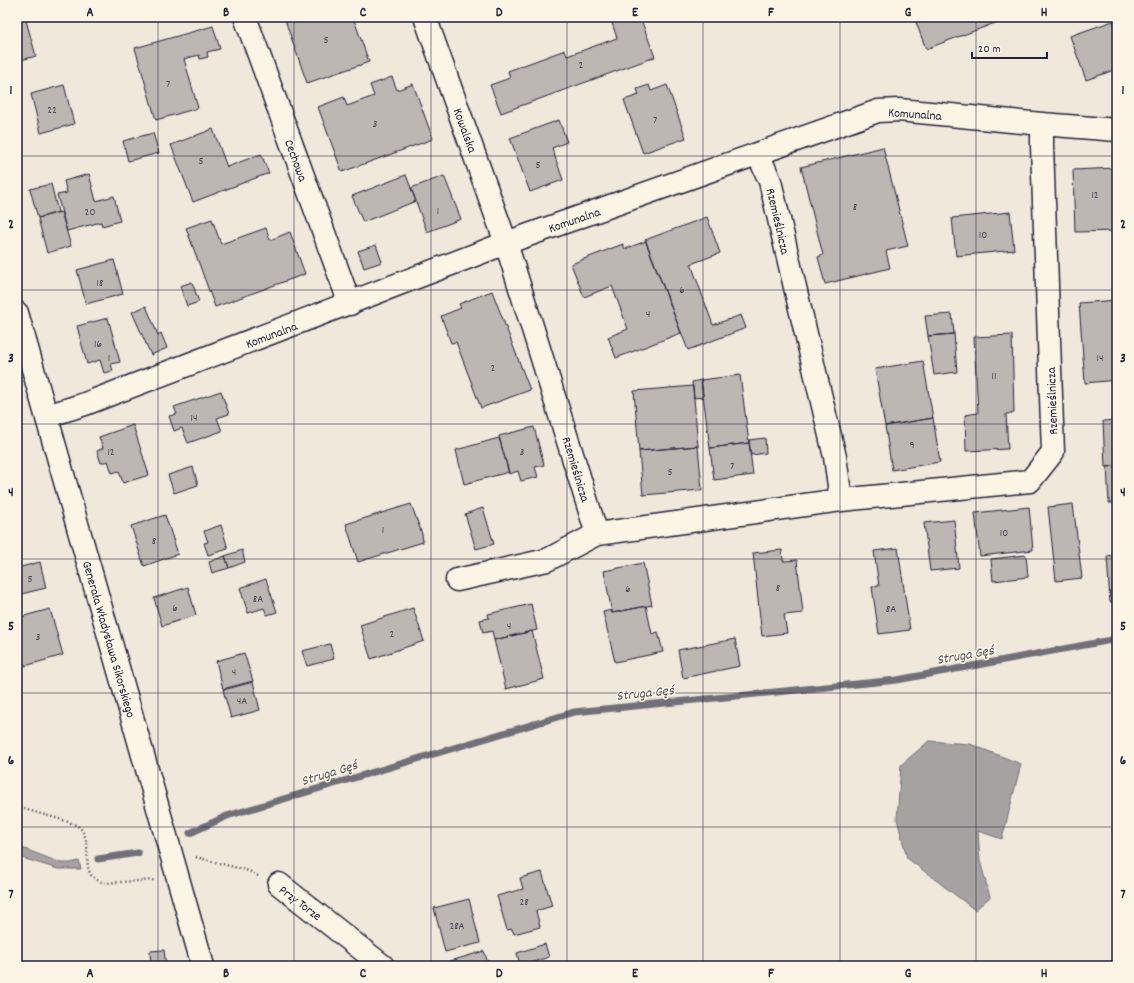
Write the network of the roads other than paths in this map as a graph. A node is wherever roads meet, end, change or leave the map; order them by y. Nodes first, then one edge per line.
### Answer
1 (245, 17) edge
2 (425, 17) edge
3 (1042, 124) junction
4 (1117, 130) edge
5 (758, 154) junction
6 (506, 243) junction
7 (350, 304) junction
8 (17, 313) edge
9 (47, 416) junction
10 (841, 500) junction
11 (597, 534) junction
12 (457, 580) dead end
13 (279, 884) road end
14 (202, 966) edge
15 (383, 966) edge

1 - 7 street, Cechowa
2 - 6 street, Kowalska
3 - 4 street, Komunalna
3 - 5 street, Komunalna
3 - 10 street, Rzemieślnicza
5 - 6 street, Komunalna
5 - 10 street, Rzemieślnicza
6 - 7 street, Komunalna
6 - 11 street, Rzemieślnicza
7 - 9 street, Komunalna
8 - 9 street, Generała Władysława Sikorskiego
9 - 14 street, Generała Władysława Sikorskiego
10 - 11 street, Rzemieślnicza
11 - 12 street, Rzemieślnicza
13 - 15 street, Przy Torze

